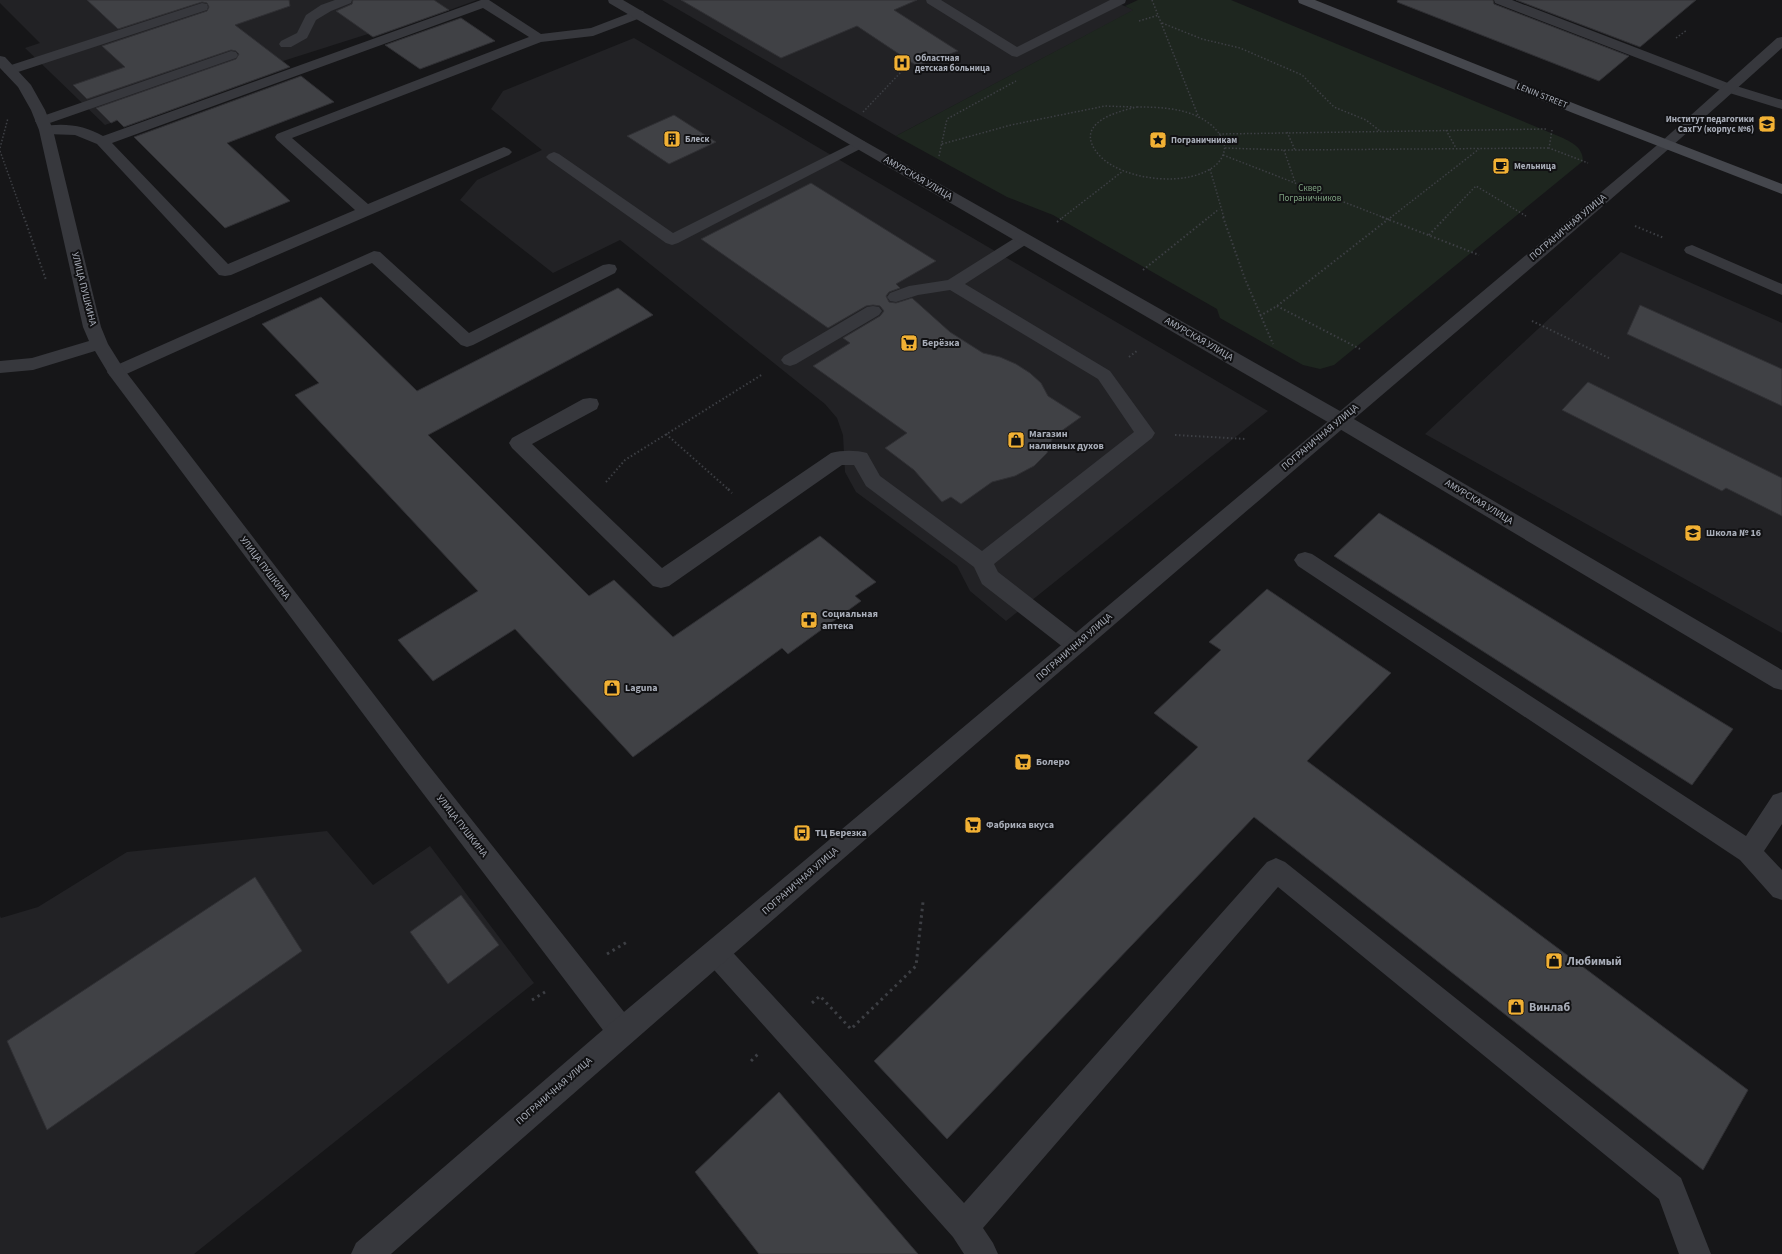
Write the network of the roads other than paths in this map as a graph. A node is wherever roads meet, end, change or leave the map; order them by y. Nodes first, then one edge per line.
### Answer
1 (346, 0) edge
2 (614, 0) edge
3 (932, 0) edge
4 (1120, 0) edge
5 (1304, 0) edge
6 (1500, 0) edge
7 (202, 7) dead end
8 (638, 14) junction
9 (539, 38) junction
10 (1782, 42) edge
11 (286, 44) dead end
12 (231, 55) dead end
13 (5, 65) edge
14 (1728, 88) junction
15 (1782, 105) edge
16 (44, 126) junction
17 (102, 141) junction
18 (859, 144) junction
19 (1667, 144) junction
20 (504, 152) dead end
21 (554, 157) dead end
22 (1782, 189) edge
23 (366, 211) junction
24 (1024, 239) junction
25 (1692, 250) dead end
26 (609, 269) dead end
27 (954, 284) junction
28 (1782, 290) edge
29 (896, 297) dead end
30 (873, 311) dead end
31 (99, 344) junction
32 (790, 360) dead end
33 (0, 367) edge
34 (116, 372) junction
35 (590, 404) dead end
36 (1340, 420) junction
37 (1305, 560) dead end
38 (982, 562) junction
39 (1076, 645) junction
40 (1782, 681) edge
41 (1782, 803) edge
42 (1749, 852) junction
43 (1782, 888) edge
44 (716, 953) junction
45 (622, 1032) junction
46 (964, 1226) junction
47 (367, 1254) edge
48 (982, 1254) edge
49 (1695, 1254) edge

1 - 11 street
2 - 8 street, АМУРСКАЯ УЛИЦА
3 - 4 street
5 - 19 main road, LENIN STREET
6 - 14 street
7 - 13 street
8 - 9 street
8 - 18 street, АМУРСКАЯ УЛИЦА
9 - 17 street
9 - 23 street
10 - 14 street, ПОГРАНИЧНАЯ УЛИЦА
12 - 16 street
13 - 16 street, УЛИЦА ПУШКИНА
14 - 15 street
14 - 19 street, ПОГРАНИЧНАЯ УЛИЦА
16 - 17 street
16 - 31 street, УЛИЦА ПУШКИНА
17 - 23 street
18 - 21 street
18 - 24 street, АМУРСКАЯ УЛИЦА
19 - 22 main road, LENIN STREET
19 - 36 street, ПОГРАНИЧНАЯ УЛИЦА
20 - 23 street
24 - 27 street
24 - 36 street, АМУРСКАЯ УЛИЦА
25 - 28 street
26 - 34 street
27 - 29 street
27 - 38 street
30 - 32 street
31 - 33 street
31 - 34 street, УЛИЦА ПУШКИНА
34 - 45 street, УЛИЦА ПУШКИНА
35 - 38 street
36 - 39 street, ПОГРАНИЧНАЯ УЛИЦА
36 - 40 street, АМУРСКАЯ УЛИЦА
37 - 42 street
38 - 39 street
39 - 44 street, ПОГРАНИЧНАЯ УЛИЦА
41 - 42 street
42 - 43 street
44 - 45 street, ПОГРАНИЧНАЯ УЛИЦА
44 - 46 street
45 - 47 street, ПОГРАНИЧНАЯ УЛИЦА
46 - 48 street
46 - 49 street

